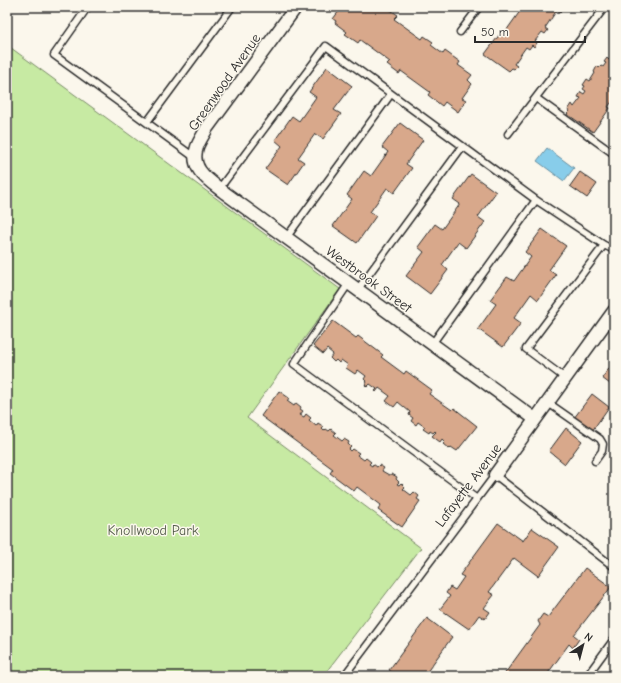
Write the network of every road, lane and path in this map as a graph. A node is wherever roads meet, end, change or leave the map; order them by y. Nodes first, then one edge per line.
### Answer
1 (232, 7) edge
2 (296, 7) edge
3 (479, 7) edge
4 (605, 7) edge
5 (87, 8) dead end
6 (460, 32) dead end
7 (391, 94) junction
8 (536, 98) junction
9 (147, 122) junction
10 (508, 134) dead end
11 (462, 147) junction
12 (614, 154) edge
13 (194, 157) junction
14 (219, 189) junction
15 (536, 200) junction
16 (286, 238) junction
17 (604, 245) junction
18 (614, 250) edge
19 (353, 286) junction
20 (614, 311) edge
21 (432, 344) junction
22 (565, 378) junction
23 (547, 402) junction
24 (535, 419) junction
25 (595, 461) dead end
26 (495, 475) junction
27 (477, 499) junction
28 (614, 567) edge
29 (614, 639) edge
30 (344, 676) edge
31 (587, 676) edge

1 - 9 lane
2 - 13 street, Greenwood Avenue
3 - 6 lane
4 - 8 lane
5 - 9 lane
7 - 11 lane
7 - 14 lane
7 - 16 lane
8 - 10 lane
8 - 12 lane
9 - 13 lane
11 - 15 lane
11 - 19 lane
13 - 14 street, Westbrook Street
14 - 16 street, Westbrook Street
15 - 17 lane
15 - 21 lane
16 - 19 street, Westbrook Street
17 - 18 lane
17 - 22 lane
19 - 21 street, Westbrook Street
19 - 27 lane
20 - 22 street, Lafayette Avenue
21 - 24 street, Westbrook Street
22 - 23 street, Lafayette Avenue
23 - 24 street, Lafayette Avenue
23 - 25 lane
24 - 26 street, Lafayette Avenue
26 - 27 lane, Lafayette Avenue
26 - 28 lane
27 - 30 lane, Lafayette Avenue
29 - 31 lane

